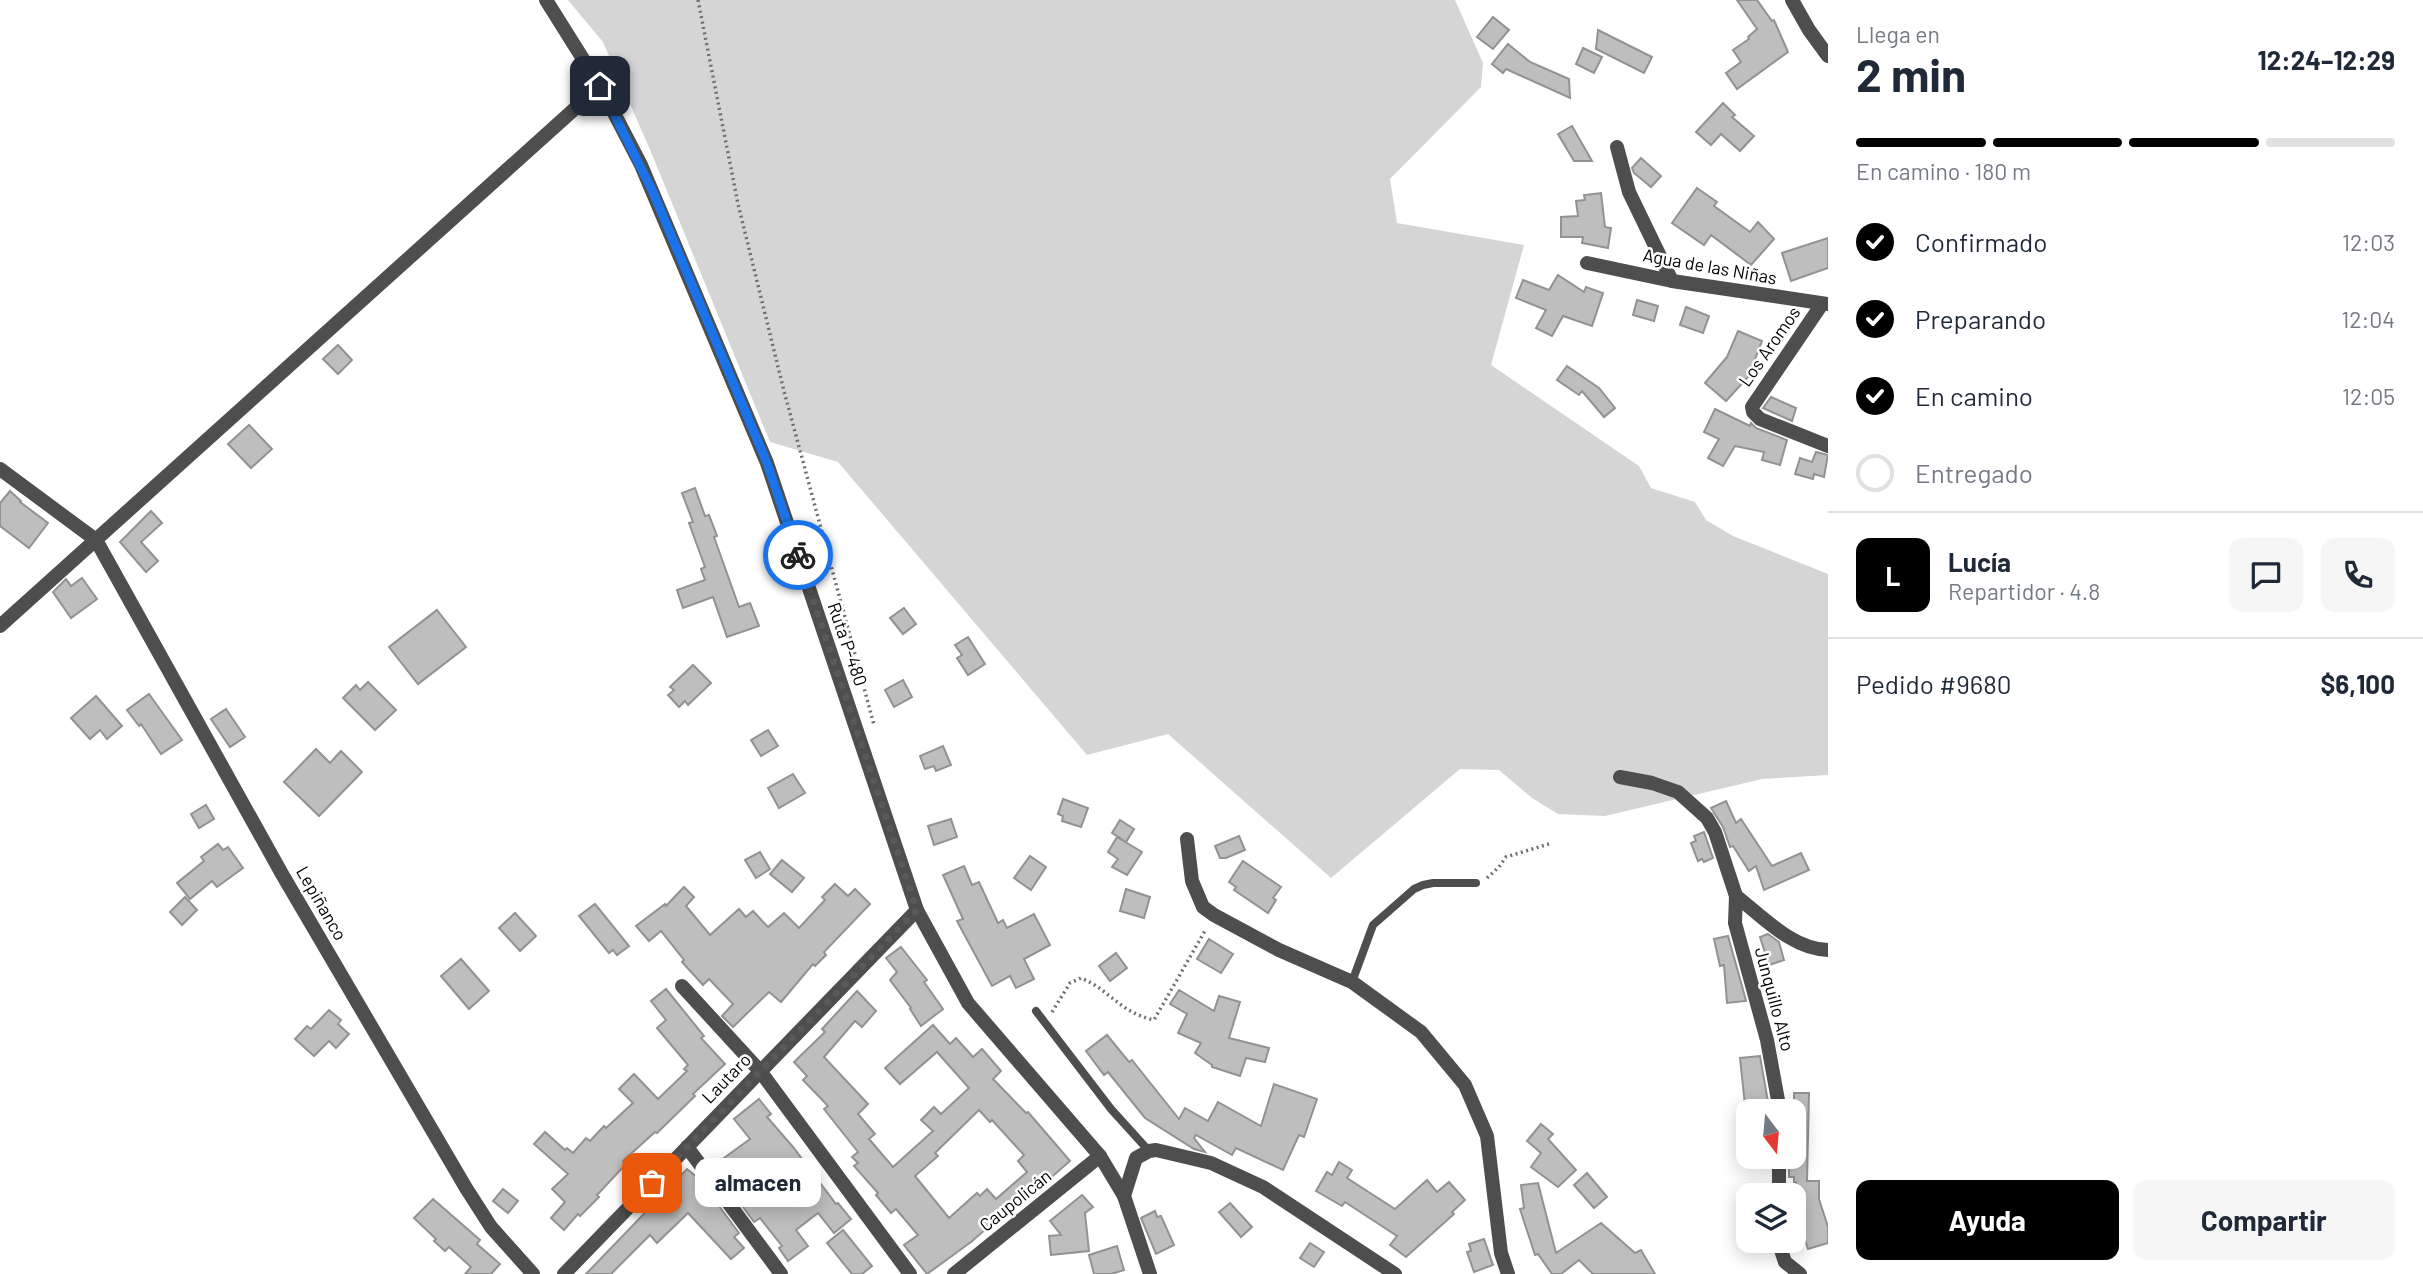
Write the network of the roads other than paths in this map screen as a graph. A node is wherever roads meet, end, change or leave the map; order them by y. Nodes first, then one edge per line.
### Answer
1 (546, 0) edge
2 (1792, 0) edge
3 (1828, 56) edge
4 (600, 86) junction
5 (1617, 147) dead end
6 (1587, 263) dead end
7 (1672, 281) junction
8 (1825, 304) edge
9 (1828, 446) edge
10 (0, 469) edge
11 (96, 540) junction
12 (0, 626) edge
13 (1620, 777) dead end
14 (1187, 839) dead end
15 (1476, 883) road end
16 (1736, 896) junction
17 (917, 910) junction
18 (1828, 950) edge
19 (1352, 982) junction
20 (682, 986) dead end
21 (1036, 1011) dead end
22 (760, 1071) junction
23 (1778, 1099) edge
24 (687, 1147) junction
25 (1149, 1151) junction
26 (1100, 1156) junction
27 (1124, 1196) junction
28 (1782, 1253) edge
29 (533, 1274) edge
30 (564, 1274) edge
31 (781, 1274) edge
32 (910, 1274) edge
33 (954, 1274) edge
34 (1150, 1274) edge
35 (1395, 1274) edge
36 (1508, 1274) edge
37 (1800, 1274) edge

1 - 4 street, Ruta P-480
2 - 3 street
4 - 11 street
4 - 17 street, Ruta P-480
5 - 7 street
6 - 7 street, Agua de las Niñas
7 - 8 street, Agua de las Niñas
8 - 9 street, Los Aromos
10 - 11 street
11 - 12 street
11 - 29 street, Lepiñanco
13 - 16 street, Junquillo Alto
14 - 19 street
15 - 19 lane
16 - 18 street, Junquillo Alto
16 - 23 street, Junquillo Alto
17 - 22 street, Lautaro
17 - 26 street, Ruta P-480
19 - 36 street
20 - 22 street
21 - 25 lane
22 - 24 street, Lautaro
22 - 32 street
24 - 30 street, Lautaro
24 - 31 street
25 - 27 street
25 - 35 street
26 - 27 street, Ruta P-480
26 - 33 street, Caupolicán
27 - 34 street, Ruta P-480
28 - 37 street

